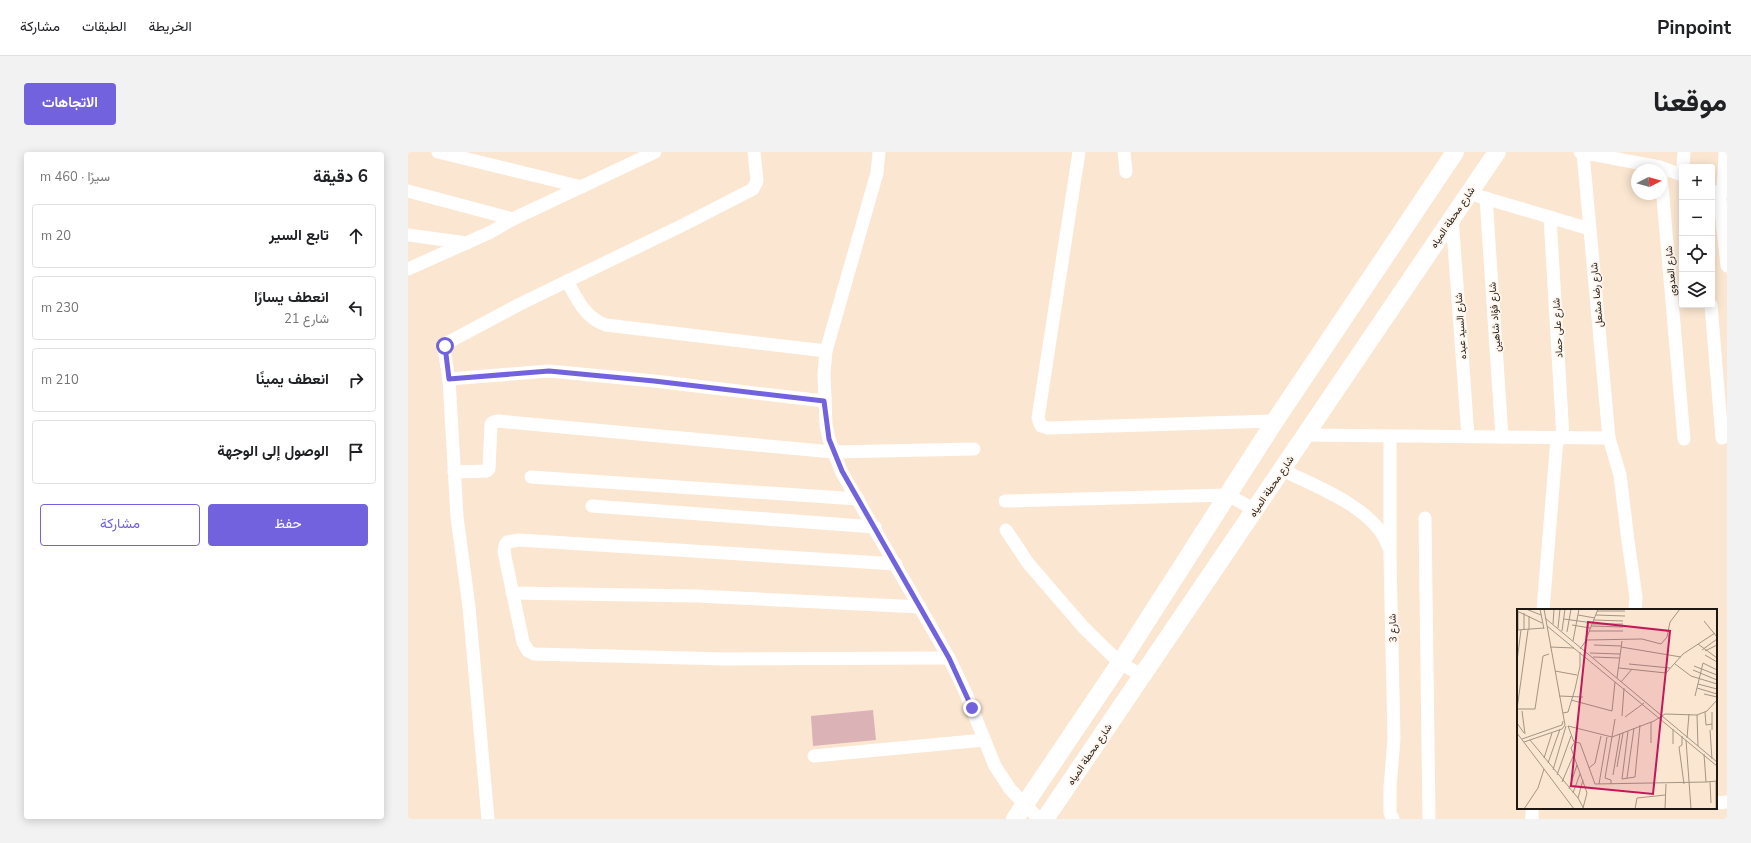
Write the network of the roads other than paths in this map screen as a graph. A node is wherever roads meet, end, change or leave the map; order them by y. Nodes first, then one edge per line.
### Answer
1 (438, 152) edge
2 (655, 152) edge
3 (754, 152) edge
4 (879, 152) edge
5 (1079, 152) edge
6 (1124, 152) edge
7 (1455, 152) edge
8 (1497, 152) edge
9 (1581, 152) edge
10 (1684, 152) edge
11 (1725, 152) edge
12 (1632, 164) edge
13 (1683, 164) edge
14 (1126, 172) dead end
15 (1667, 172) edge
16 (1679, 174) edge
17 (582, 187) junction
18 (408, 191) edge
19 (1720, 191) edge
20 (1468, 194) junction
21 (1486, 198) junction
22 (1663, 200) edge
23 (1452, 217) junction
24 (1550, 217) junction
25 (512, 219) junction
26 (1590, 229) junction
27 (408, 235) edge
28 (467, 243) junction
29 (1727, 266) edge
30 (408, 270) edge
31 (566, 281) junction
32 (1711, 308) edge
33 (826, 351) junction
34 (449, 379) junction
35 (824, 401) junction
36 (1275, 421) junction
37 (1305, 435) junction
38 (1390, 436) junction
39 (1468, 436) junction
40 (1502, 437) junction
41 (1560, 438) junction
42 (1609, 438) junction
43 (1722, 438) dead end
44 (1684, 439) dead end
45 (974, 449) dead end
46 (833, 452) junction
47 (1282, 470) junction
48 (454, 472) junction
49 (531, 478) dead end
50 (1228, 495) junction
51 (858, 499) junction
52 (1005, 501) dead end
53 (592, 506) dead end
54 (1255, 510) junction
55 (1425, 518) dead end
56 (875, 527) junction
57 (1006, 530) dead end
58 (1390, 557) junction
59 (896, 564) junction
60 (512, 593) junction
61 (920, 607) junction
62 (1543, 609) edge
63 (1635, 609) edge
64 (949, 658) junction
65 (1120, 663) junction
66 (1143, 676) junction
67 (984, 740) junction
68 (1062, 750) junction
69 (814, 756) dead end
70 (1082, 765) junction
71 (1727, 802) edge
72 (1717, 803) edge
73 (1020, 812) edge
74 (488, 819) edge
75 (1039, 819) edge
76 (1045, 819) edge
77 (1392, 819) edge
78 (1429, 819) edge

1 - 17 street
2 - 17 street
3 - 31 street
4 - 33 street
5 - 36 street
6 - 14 street
7 - 36 street
8 - 20 street, شارع محطة المياه
9 - 12 street
9 - 26 street, شارع رضا مشعل
10 - 13 street
11 - 19 street
15 - 16 street
17 - 25 street
18 - 25 street
19 - 29 street
20 - 21 street
20 - 23 street, شارع محطة المياه
21 - 24 street
21 - 40 street, شارع فؤاد شاهين
22 - 44 street, شارع العدوى
23 - 37 street, شارع محطة المياه
23 - 39 street, شارع السيد عبده
24 - 26 street
24 - 41 street, شارع على حماد
25 - 28 street
26 - 42 street, شارع رضا مشعل
27 - 28 street
28 - 30 street
31 - 33 street
31 - 34 street
32 - 43 street
33 - 35 street
34 - 35 street
34 - 48 street
35 - 46 street
36 - 50 street
37 - 38 street
37 - 47 street, شارع محطة المياه
38 - 39 street
38 - 58 street, شارع 3
39 - 40 street
40 - 41 street
41 - 42 street
41 - 62 street, شارع على حماد
42 - 63 street, شارع رضا مشعل
45 - 46 street
46 - 48 street
46 - 51 street
47 - 54 street, شارع محطة المياه
47 - 58 street
48 - 74 street
49 - 51 street
50 - 52 street
50 - 54 street
50 - 65 street
51 - 56 street
53 - 56 street
54 - 66 street, شارع محطة المياه
55 - 78 street
56 - 59 street
57 - 65 street
58 - 77 street, شارع 3
59 - 60 street
59 - 61 street
60 - 61 street
60 - 64 street
61 - 64 street
64 - 67 street
65 - 66 street
65 - 68 street
66 - 70 street, شارع محطة المياه
67 - 69 street
67 - 73 street
68 - 70 street
68 - 73 street
70 - 76 street, شارع محطة المياه
71 - 72 street
73 - 75 street

